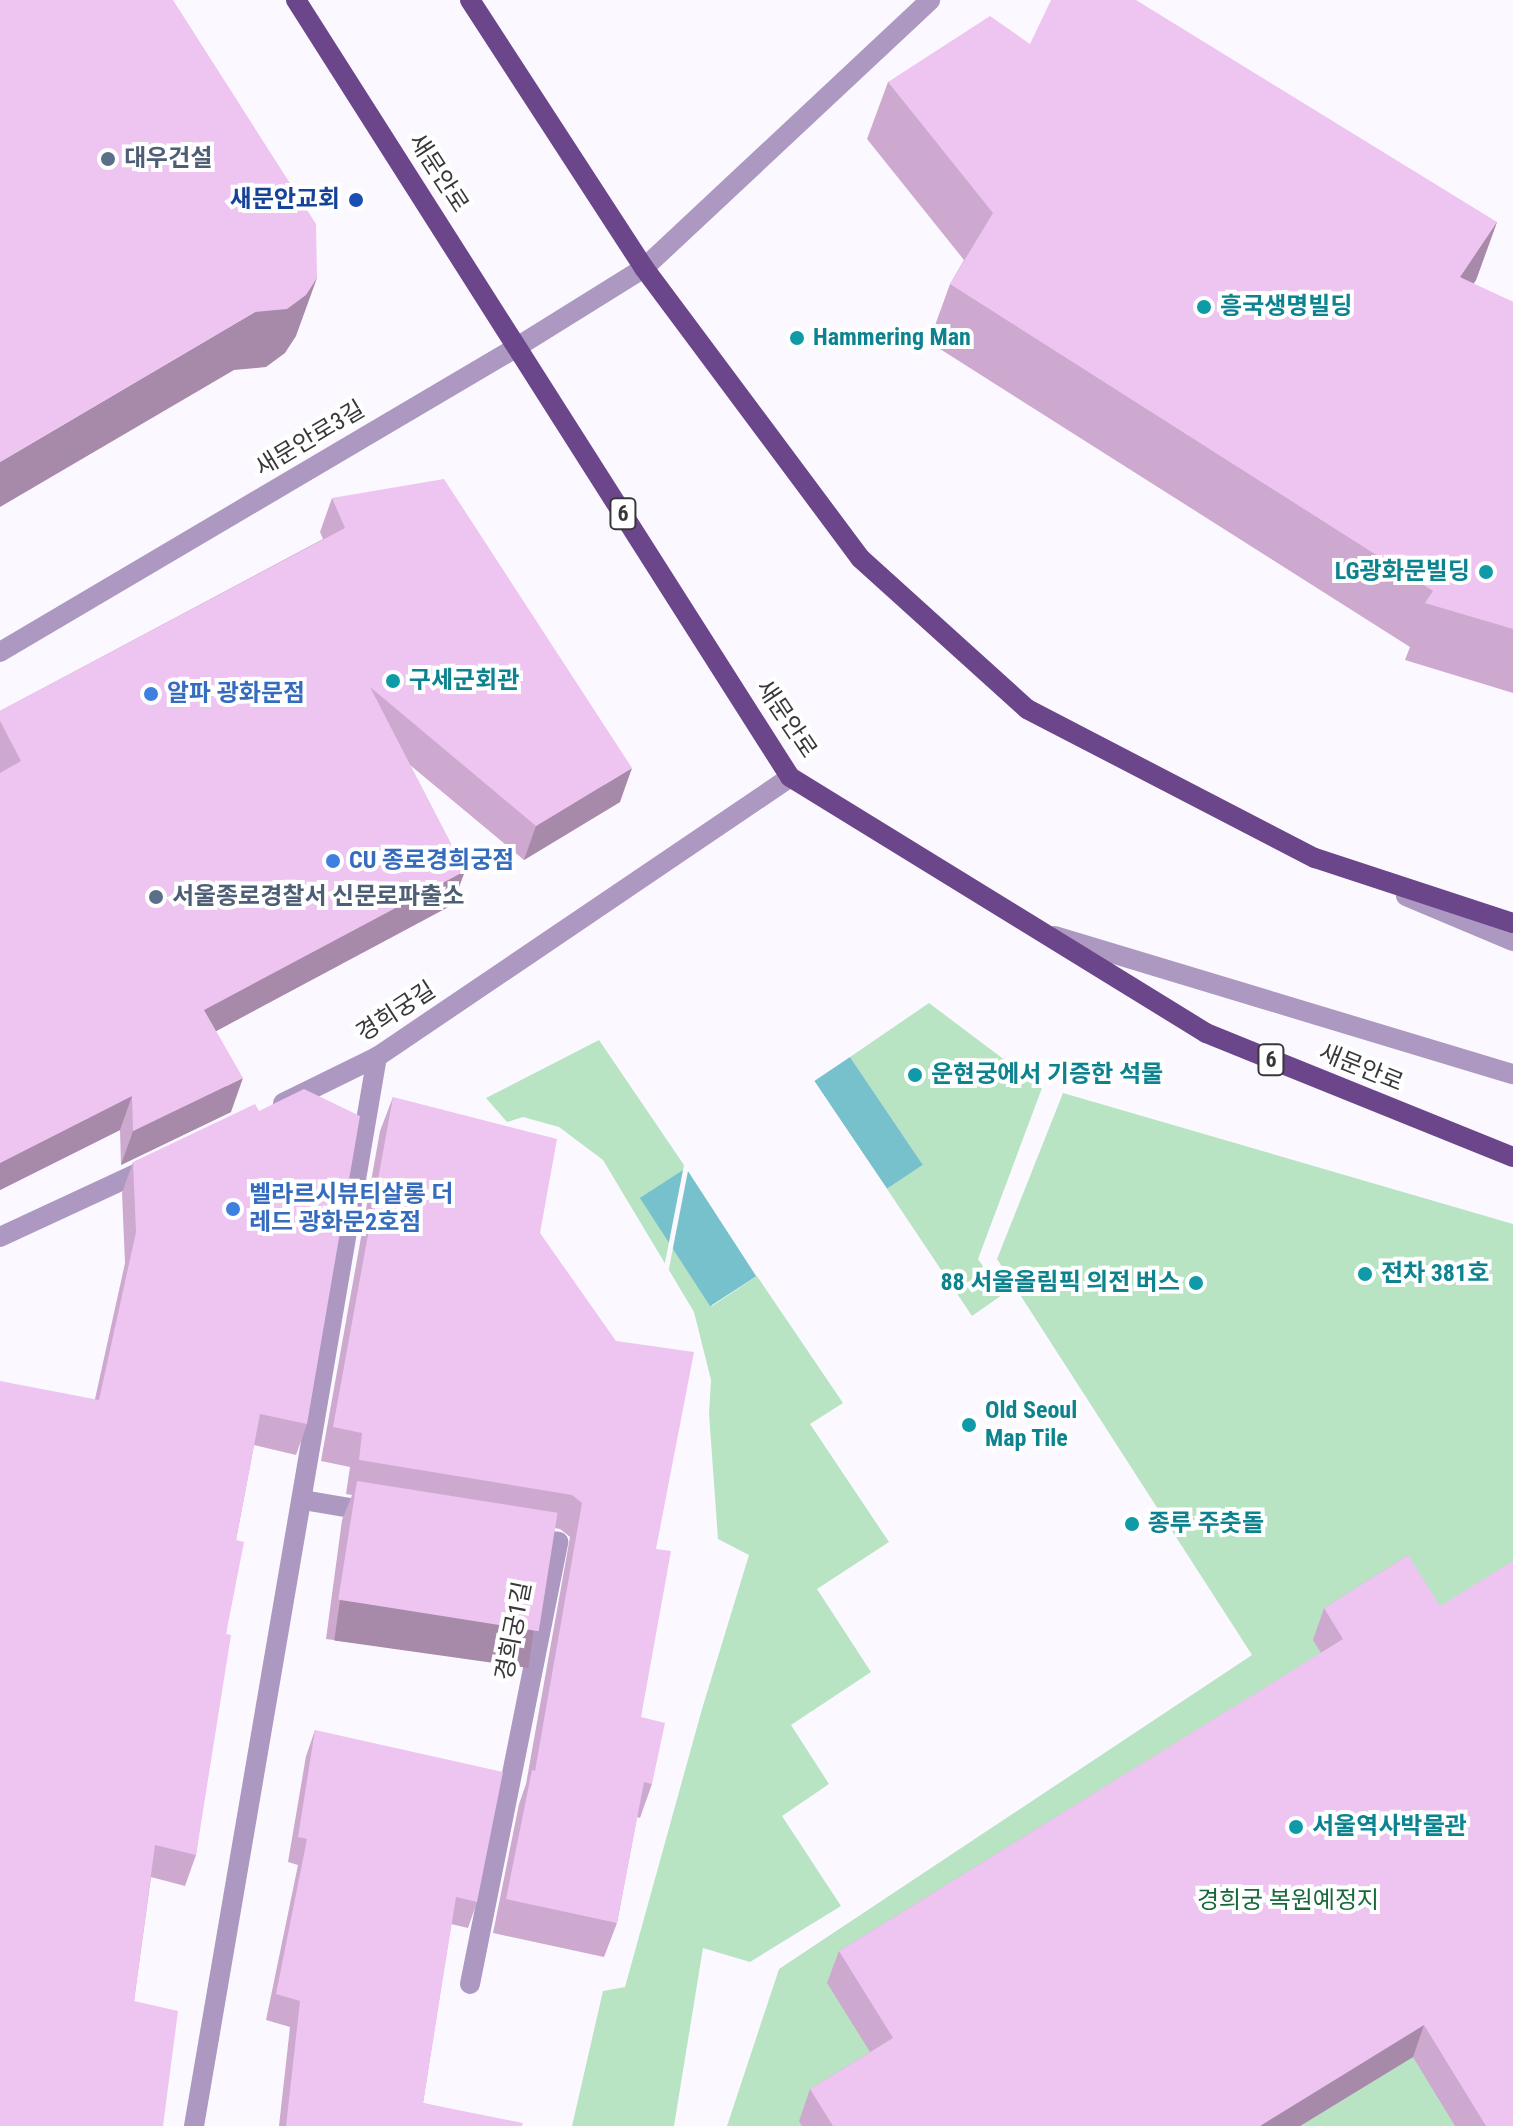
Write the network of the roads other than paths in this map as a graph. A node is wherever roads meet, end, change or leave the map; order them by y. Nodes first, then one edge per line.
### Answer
1 (296, 0) edge
2 (470, 0) edge
3 (930, 0) edge
4 (644, 268) junction
5 (517, 347) junction
6 (0, 652) edge
7 (790, 777) junction
8 (1315, 858) junction
9 (1513, 923) edge
10 (1044, 933) junction
11 (1513, 941) edge
12 (377, 1057) junction
13 (1513, 1074) edge
14 (268, 1111) edge
15 (171, 1157) edge
16 (1513, 1157) edge
17 (0, 1237) edge
18 (303, 1500) junction
19 (393, 1515) edge
20 (513, 1535) edge
21 (470, 1984) dead end
22 (194, 2126) edge

1 - 5 main road, 새문안로 / 6
2 - 4 main road
3 - 4 street
4 - 5 street, 새문안로3길
4 - 8 main road
5 - 6 street, 새문안로3길
5 - 7 main road, 새문안로 / 6
7 - 10 main road, 새문안로 / 6
7 - 12 street, 경희궁길
8 - 9 main road
8 - 11 street
10 - 13 street
10 - 16 main road, 새문안로 / 6
12 - 14 street, 경희궁길
12 - 18 street
15 - 17 street
18 - 19 street
18 - 22 street
20 - 21 street, 경희궁1길

